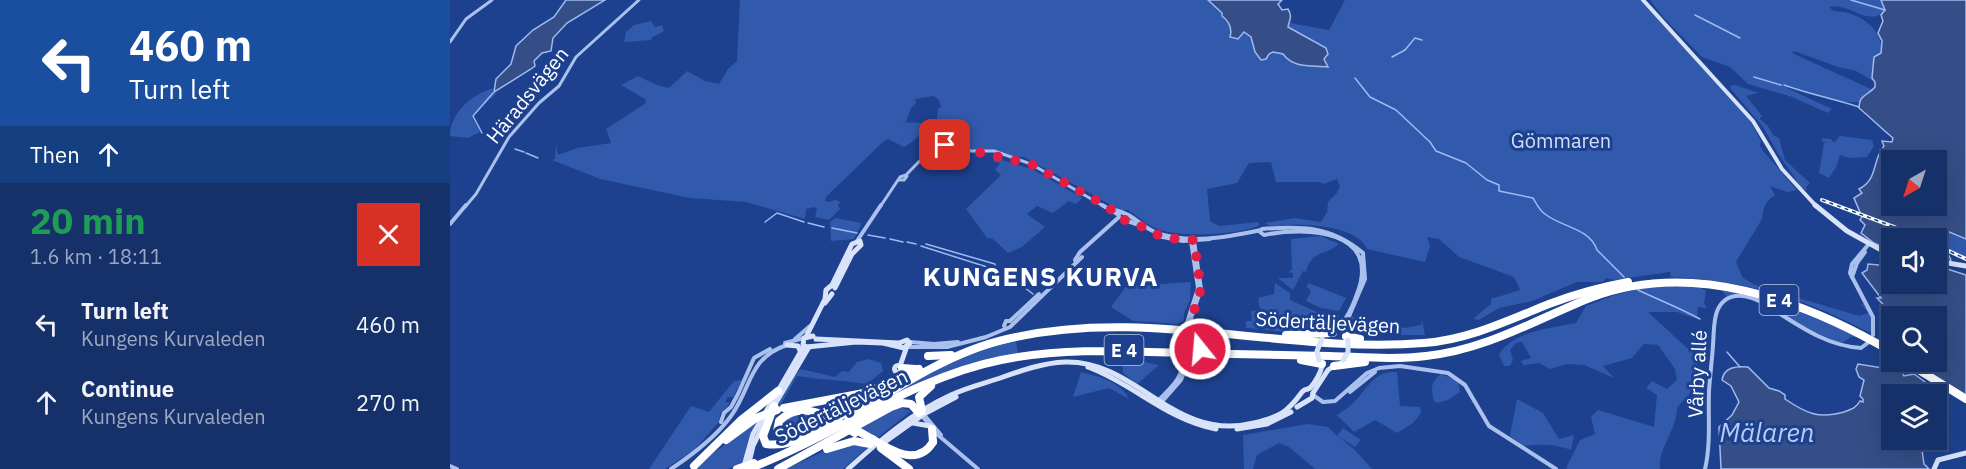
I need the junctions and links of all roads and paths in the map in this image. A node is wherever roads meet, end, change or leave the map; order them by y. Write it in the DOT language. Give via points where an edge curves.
graph roads {
  1 [pos="492,0"];
  2 [pos="639,0"];
  3 [pos="1643,0"];
  4 [pos="450,42"];
  5 [pos="1687,46"];
  6 [pos="1706,66"];
  7 [pos="1123,217"];
  8 [pos="451,223"];
  9 [pos="1192,239"];
  10 [pos="859,242"];
  11 [pos="1869,247"];
  12 [pos="1881,251"];
  13 [pos="1881,251"];
  14 [pos="1357,253"];
  15 [pos="1947,263"];
  16 [pos="1966,267"];
  17 [pos="1576,292"];
  18 [pos="829,294"];
  19 [pos="1577,304"];
  20 [pos="1512,317"];
  21 [pos="814,322"];
  22 [pos="1186,326"];
  23 [pos="1197,330"];
  24 [pos="1177,332"];
  25 [pos="1333,333"];
  26 [pos="1873,335"];
  27 [pos="1018,336"];
  28 [pos="814,338"];
  29 [pos="1347,338"];
  30 [pos="1869,342"];
  31 [pos="788,343"];
  32 [pos="806,343"];
  33 [pos="1881,343"];
  34 [pos="1881,344"];
  35 [pos="905,345"];
  36 [pos="1473,347"];
  37 [pos="1065,351"];
  38 [pos="1175,351"];
  39 [pos="967,352"];
  40 [pos="1198,352"];
  41 [pos="1224,352"];
  42 [pos="801,353"];
  43 [pos="951,355"];
  44 [pos="1022,355"];
  45 [pos="928,356"];
  46 [pos="763,357"];
  47 [pos="1182,358"];
  48 [pos="1189,359"];
  49 [pos="753,361"];
  50 [pos="1320,362"];
  51 [pos="759,363"];
  52 [pos="1334,366"];
  53 [pos="899,368"];
  54 [pos="921,368"];
  55 [pos="1923,372"];
  56 [pos="1928,372"];
  57 [pos="881,386"];
  58 [pos="778,391"];
  59 [pos="1304,392"];
  60 [pos="1311,397"];
  61 [pos="1966,397"];
  62 [pos="1159,403"];
  63 [pos="778,408"];
  64 [pos="851,408"];
  65 [pos="729,411"];
  66 [pos="922,414"];
  67 [pos="832,416"];
  68 [pos="905,427"];
  69 [pos="931,428"];
  70 [pos="1240,428"];
  71 [pos="813,431"];
  72 [pos="944,438"];
  73 [pos="872,443"];
  74 [pos="1966,453"];
  75 [pos="450,466"];
  76 [pos="691,467"];
  77 [pos="749,467"];
  78 [pos="457,469"];
  79 [pos="672,469"];
  80 [pos="736,469"];
  81 [pos="780,469"];
  82 [pos="850,469"];
  83 [pos="903,469"];
  84 [pos="909,469"];
  85 [pos="978,469"];
  86 [pos="1557,469"];
  87 [pos="1705,469"];
  88 [pos="1934,469"];
  1 -- 4 [label="street" via="466,18"];
  2 -- 8 [label="street, Häradsvägen" via="576,57 559,87 509,137 476,194"];
  3 -- 5 [label="main road"];
  5 -- 6 [label="main road"];
  5 -- 6 [label="main road"];
  6 -- 11 [label="main road" via="1762,129 1791,178"];
  7 -- 9 [label="street" via="1159,233"];
  7 -- 10 [label="street" via="1021,160 944,144 901,180"];
  7 -- 35 [label="street" via="1005,327 986,337 947,347"];
  9 -- 14 [label="street" via="1294,230 1327,233 1345,241"];
  9 -- 22 [label="street" via="1198,288"];
  9 -- 23 [label="street" via="1201,289 1191,318"];
  10 -- 18 [label="main road" via="833,287 835,291"];
  11 -- 12 [label="main road"];
  11 -- 13 [label="main road"];
  11 -- 26 [label="street" via="1852,278 1873,317"];
  14 -- 25 [label="street" via="1363,266 1361,283 1340,327"];
  14 -- 29 [label="street" via="1363,256 1365,279 1344,328"];
  15 -- 16 [label="main road"];
  17 -- 20 [label="highway, Södertäljevägen / E 4"];
  17 -- 23 [label="highway" via="1480,334 1405,348 1210,338"];
  17 -- 33 [label="highway, Södertäljevägen / E 4" via="1655,280 1732,285 1808,306"];
  18 -- 21 [label="main road"];
  18 -- 28 [label="main road"];
  19 -- 34 [label="highway, Södertäljevägen / E 4" via="1627,286 1686,283 1731,288 1820,314"];
  19 -- 36 [label="highway, Södertäljevägen / E 4"];
  19 -- 41 [label="highway" via="1483,341 1433,351"];
  20 -- 23 [label="highway, Södertäljevägen / E 4" via="1469,334 1425,343 1352,344"];
  20 -- 29 [label="highway" via="1434,339"];
  21 -- 31 [label="street"];
  21 -- 32 [label="main road"];
  22 -- 23 [label="street, bridge"];
  22 -- 24 [label="street, bridge"];
  23 -- 25 [label="highway"];
  23 -- 27 [label="highway, Södertäljevägen / E 4" via="1093,327"];
  23 -- 40 [label="street" via="1201,343"];
  24 -- 38 [label="street, bridge"];
  24 -- 39 [label="highway" via="1056,333"];
  25 -- 29 [label="main road"];
  25 -- 50 [label="main road, bridge" via="1322,339 1317,351"];
  27 -- 39 [label="highway, Södertäljevägen / E 4"];
  27 -- 43 [label="highway" via="992,340"];
  28 -- 32 [label="main road"];
  28 -- 32 [label="main road"];
  28 -- 35 [label="main road"];
  29 -- 52 [label="main road, bridge" via="1348,352"];
  30 -- 87 [label="street, Vårby allé" via="1862,348 1848,347 1802,328 1754,297 1738,295 1727,299 1718,308 1715,320"];
  31 -- 32 [label="street"];
  31 -- 42 [label="main road" via="798,346"];
  31 -- 46 [label="street"];
  32 -- 35 [label="main road"];
  32 -- 42 [label="main road"];
  32 -- 63 [label="main road"];
  35 -- 53 [label="main road"];
  36 -- 41 [label="highway, Södertäljevägen / E 4" via="1400,358"];
  36 -- 52 [label="highway" via="1428,360"];
  37 -- 41 [label="highway, Södertäljevägen / E 4"];
  37 -- 44 [label="highway, Södertäljevägen / E 4"];
  37 -- 66 [label="highway" via="994,364 930,386 918,402"];
  38 -- 44 [label="highway" via="1165,347 1072,347"];
  38 -- 47 [label="street, bridge"];
  39 -- 77 [label="highway, Södertäljevägen / E 4" via="913,377 814,438"];
  40 -- 41 [label="highway"];
  40 -- 48 [label="street, bridge"];
  41 -- 50 [label="highway" via="1235,357"];
  42 -- 58 [label="main road"];
  43 -- 45 [label="highway"];
  43 -- 54 [label="highway"];
  44 -- 77 [label="highway, Södertäljevägen / E 4" via="928,384 808,445"];
  46 -- 49 [label="street"];
  46 -- 51 [label="street"];
  47 -- 48 [label="street"];
  47 -- 62 [label="street" via="1180,376"];
  48 -- 62 [label="street" via="1181,380"];
  49 -- 51 [label="street"];
  49 -- 65 [label="street"];
  50 -- 52 [label="main road"];
  50 -- 59 [label="main road" via="1323,368"];
  51 -- 65 [label="street"];
  52 -- 60 [label="main road"];
  53 -- 54 [label="highway"];
  53 -- 57 [label="highway" via="894,378"];
  54 -- 64 [label="highway"];
  55 -- 61 [label="highway"];
  56 -- 61 [label="highway"];
  57 -- 63 [label="highway" via="864,393"];
  57 -- 64 [label="highway"];
  58 -- 76 [label="highway"];
  58 -- 77 [label="main road" via="753,436"];
  59 -- 60 [label="main road"];
  59 -- 70 [label="main road" via="1298,402 1280,415"];
  60 -- 70 [label="main road" via="1273,422"];
  60 -- 86 [label="street" via="1325,404 1336,403 1383,367 1420,369 1456,377 1489,426"];
  62 -- 66 [label="main road" via="1111,376 1080,365 1056,365 957,396"];
  62 -- 70 [label="main road" via="1202,424"];
  62 -- 70 [label="main road" via="1175,418 1195,426"];
  63 -- 67 [label="highway" via="816,408"];
  63 -- 71 [label="highway" via="763,436 768,446 783,446"];
  63 -- 76 [label="highway, bridge" via="756,418"];
  63 -- 77 [label="main road" via="753,446"];
  64 -- 71 [label="highway"];
  65 -- 79 [label="street" via="696,452"];
  66 -- 68 [label="main road"];
  66 -- 69 [label="street"];
  66 -- 72 [label="street"];
  66 -- 81 [label="highway" via="911,404 896,405"];
  66 -- 82 [label="main road"];
  67 -- 71 [label="highway" via="793,411 782,417 777,428 786,438"];
  67 -- 73 [label="highway, bridge"];
  68 -- 69 [label="main road" via="917,423"];
  68 -- 82 [label="main road"];
  69 -- 72 [label="street"];
  69 -- 73 [label="highway, bridge" via="933,442 927,452 914,456"];
  72 -- 85 [label="street"];
  73 -- 81 [label="highway" via="839,444"];
  73 -- 83 [label="main road, bridge"];
  73 -- 84 [label="highway, bridge"];
  74 -- 88 [label="main road" via="1938,460"];
  75 -- 78 [label="street"];
  77 -- 80 [label="highway, Södertäljevägen / E 4, bridge"];
}
